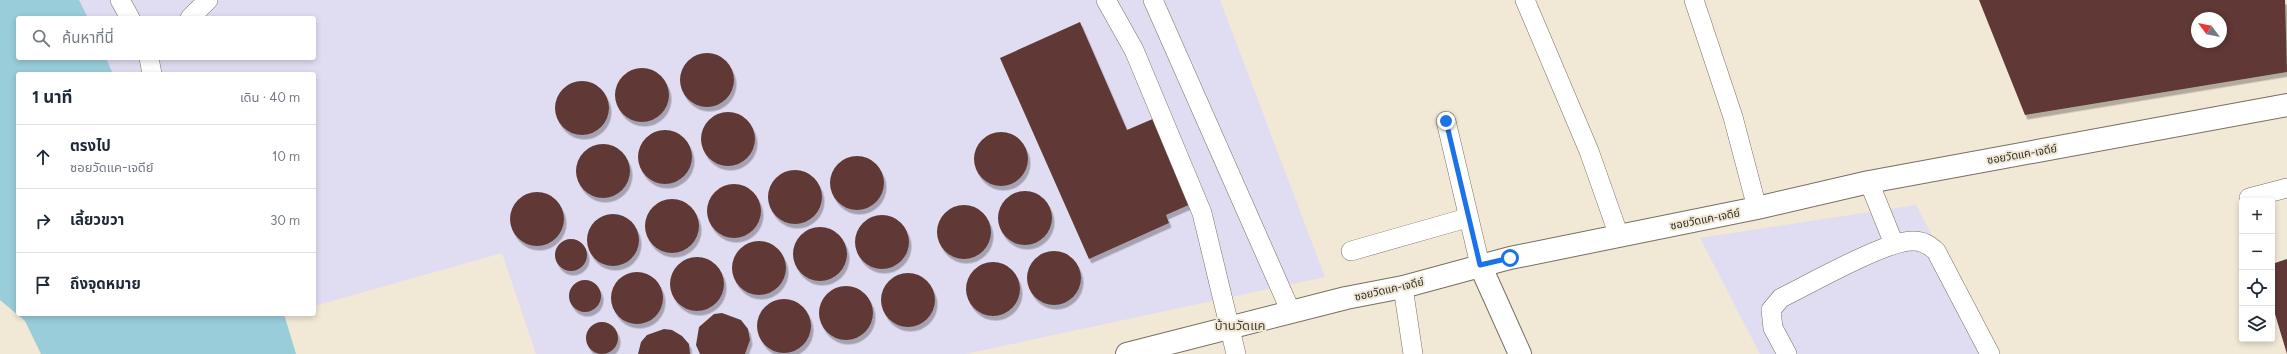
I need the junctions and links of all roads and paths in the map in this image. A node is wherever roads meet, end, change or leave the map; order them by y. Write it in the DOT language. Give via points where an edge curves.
graph roads {
  1 [pos="120,0"];
  2 [pos="208,0"];
  3 [pos="1106,0"];
  4 [pos="1153,0"];
  5 [pos="1525,0"];
  6 [pos="1694,0"];
  7 [pos="129,16"];
  8 [pos="192,16"];
  9 [pos="149,60"];
  10 [pos="152,72"];
  11 [pos="2287,105"];
  12 [pos="1446,121"];
  13 [pos="1869,182"];
  14 [pos="2287,188"];
  15 [pos="2249,198"];
  16 [pos="1757,208"];
  17 [pos="1467,218"];
  18 [pos="1619,236"];
  19 [pos="1894,244"];
  20 [pos="1351,251"];
  21 [pos="1480,265"];
  22 [pos="1403,287"];
  23 [pos="1291,312"];
  24 [pos="1229,328"];
  25 [pos="1127,354"];
  26 [pos="1236,354"];
  27 [pos="1413,354"];
  28 [pos="1520,354"];
  29 [pos="1787,354"];
  30 [pos="1990,354"];
  1 -- 7 [label="lane"];
  2 -- 8 [label="lane"];
  3 -- 24 [label="lane" via="1134,50 1202,213"];
  4 -- 23 [label="lane"];
  5 -- 18 [label="lane" via="1589,151"];
  6 -- 16 [label="lane" via="1733,117"];
  9 -- 10 [label="lane"];
  11 -- 13 [label="street, ซอยวัดแค-เจดีย์"];
  12 -- 17 [label="lane"];
  13 -- 16 [label="street, ซอยวัดแค-เจดีย์"];
  13 -- 19 [label="lane"];
  14 -- 15 [label="lane"];
  16 -- 18 [label="street, ซอยวัดแค-เจดีย์"];
  17 -- 20 [label="lane"];
  17 -- 21 [label="lane"];
  18 -- 21 [label="street, ซอยวัดแค-เจดีย์"];
  19 -- 29 [label="lane" via="1781,298 1771,310 1773,328"];
  19 -- 30 [label="lane" via="1913,240 1927,244 1936,251"];
  21 -- 22 [label="street, ซอยวัดแค-เจดีย์"];
  21 -- 28 [label="street"];
  22 -- 23 [label="street, ซอยวัดแค-เจดีย์"];
  22 -- 27 [label="lane"];
  23 -- 24 [label="street, ซอยวัดแค-เจดีย์"];
  24 -- 25 [label="street, ซอยวัดแค-เจดีย์"];
  24 -- 26 [label="lane"];
}
